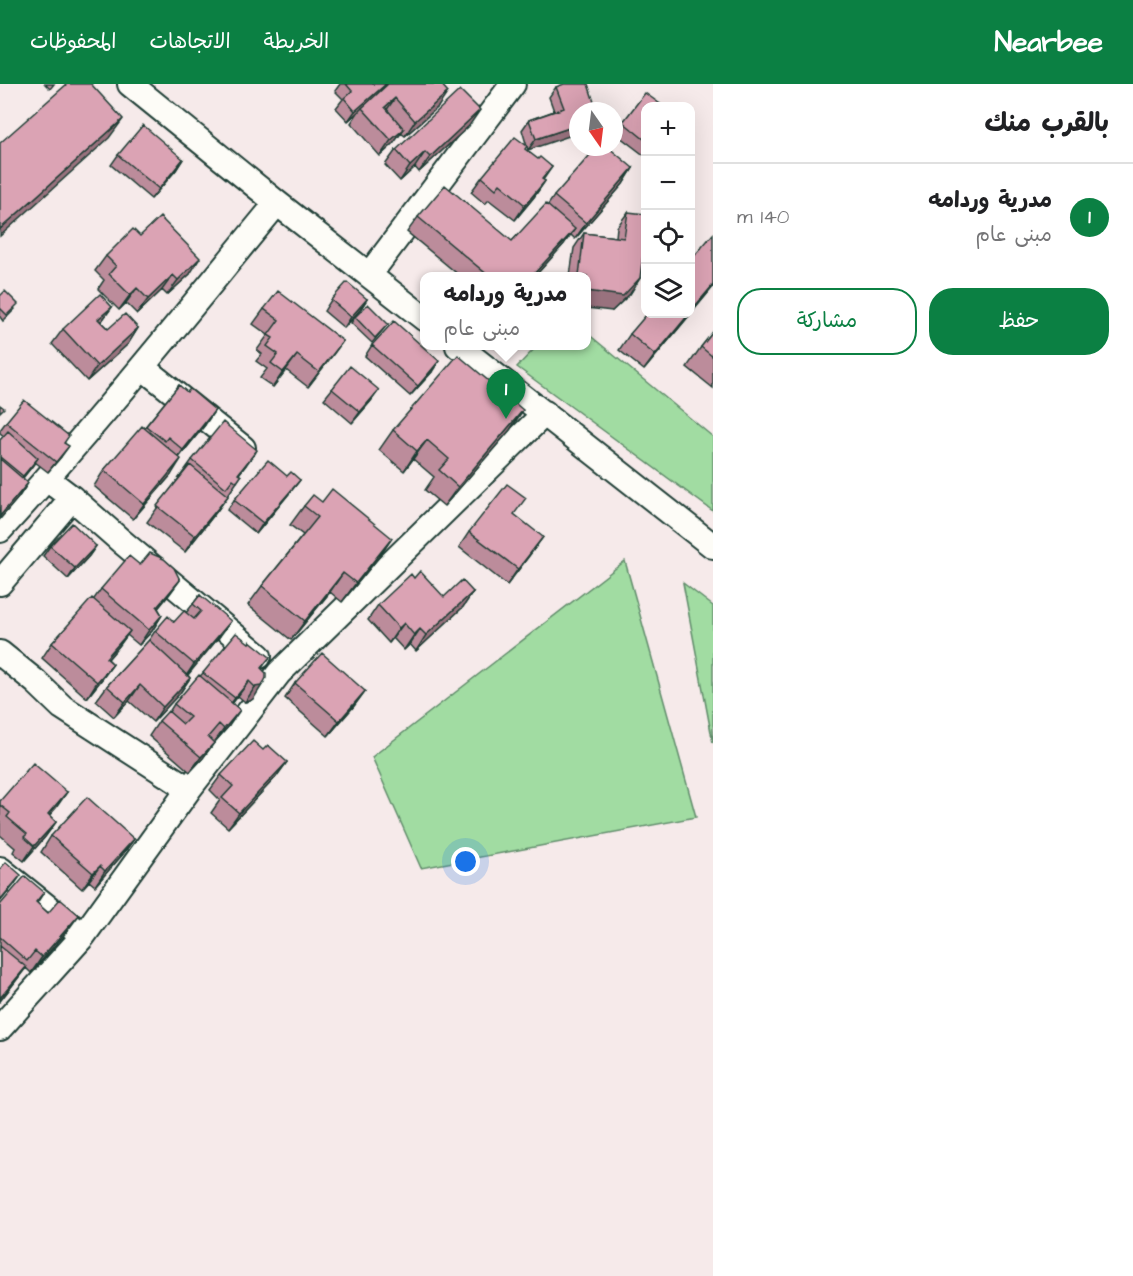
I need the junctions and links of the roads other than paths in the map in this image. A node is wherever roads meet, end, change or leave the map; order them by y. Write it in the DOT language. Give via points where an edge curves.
graph roads {
  1 [pos="130,84"];
  2 [pos="513,84"];
  3 [pos="277,203"];
  4 [pos="369,275"];
  5 [pos="420,315"];
  6 [pos="465,350"];
  7 [pos="142,367"];
  8 [pos="544,413"];
  9 [pos="248,453"];
  10 [pos="47,479"];
  11 [pos="72,498"];
  12 [pos="0,530"];
  13 [pos="713,546"];
  14 [pos="0,583"];
  15 [pos="0,654"];
  16 [pos="279,673"];
  17 [pos="189,789"];
  18 [pos="0,869"];
  19 [pos="83,936"];
  20 [pos="0,1028"];
  1 -- 3 [label="street"];
  2 -- 4 [label="street"];
  3 -- 4 [label="street"];
  3 -- 7 [label="street"];
  4 -- 5 [label="street"];
  6 -- 8 [label="street"];
  7 -- 9 [label="street"];
  7 -- 10 [label="street"];
  8 -- 13 [label="street"];
  8 -- 16 [label="street"];
  10 -- 11 [label="street"];
  10 -- 12 [label="street"];
  11 -- 14 [label="street"];
  11 -- 16 [label="street"];
  15 -- 17 [label="street" via="62,707"];
  16 -- 17 [label="street"];
  17 -- 19 [label="street"];
  18 -- 19 [label="street"];
  19 -- 20 [label="street"];
}
